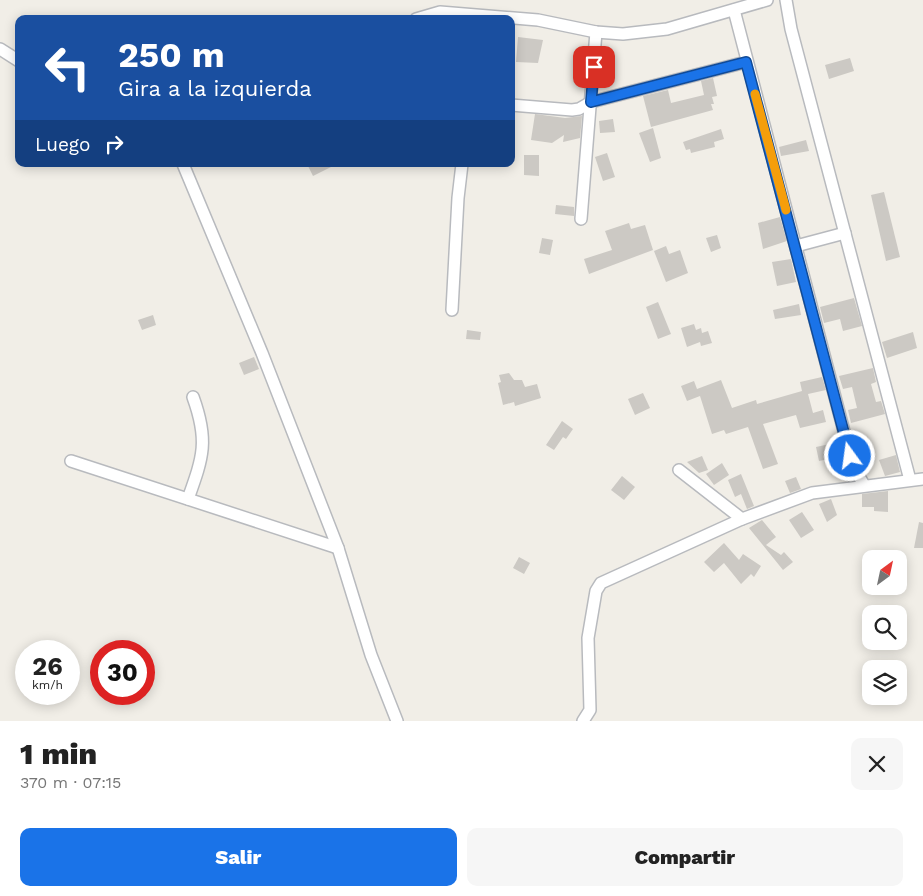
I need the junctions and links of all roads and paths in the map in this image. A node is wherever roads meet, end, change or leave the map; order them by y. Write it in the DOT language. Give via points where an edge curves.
graph roads {
  1 [pos="767,0"];
  2 [pos="786,0"];
  3 [pos="734,10"];
  4 [pos="430,15"];
  5 [pos="460,15"];
  6 [pos="515,19"];
  7 [pos="596,32"];
  8 [pos="0,49"];
  9 [pos="15,58"];
  10 [pos="746,62"];
  11 [pos="591,102"];
  12 [pos="515,105"];
  13 [pos="184,167"];
  14 [pos="462,167"];
  15 [pos="581,219"];
  16 [pos="845,233"];
  17 [pos="796,246"];
  18 [pos="452,310"];
  19 [pos="193,397"];
  20 [pos="71,461"];
  21 [pos="679,470"];
  22 [pos="923,479"];
  23 [pos="910,480"];
  24 [pos="864,485"];
  25 [pos="188,499"];
  26 [pos="742,519"];
  27 [pos="338,548"];
  28 [pos="397,721"];
  29 [pos="583,721"];
  1 -- 3 [label="street"];
  2 -- 16 [label="street"];
  3 -- 7 [label="street" via="667,29 624,34"];
  3 -- 10 [label="street"];
  4 -- 5 [label="street" via="440,12"];
  6 -- 7 [label="street" via="538,20"];
  7 -- 11 [label="street"];
  8 -- 9 [label="street"];
  10 -- 11 [label="street"];
  10 -- 17 [label="street"];
  11 -- 12 [label="street" via="572,110"];
  11 -- 15 [label="street"];
  13 -- 27 [label="street"];
  14 -- 18 [label="street"];
  16 -- 17 [label="street"];
  16 -- 23 [label="street"];
  17 -- 24 [label="street" via="853,466"];
  19 -- 25 [label="street" via="203,430 204,449"];
  20 -- 25 [label="street"];
  21 -- 26 [label="street"];
  22 -- 23 [label="street"];
  23 -- 24 [label="street"];
  24 -- 26 [label="street" via="812,494"];
  25 -- 27 [label="street"];
  26 -- 29 [label="street" via="601,583 596,591 588,638 590,710"];
  27 -- 28 [label="street" via="371,654"];
}
